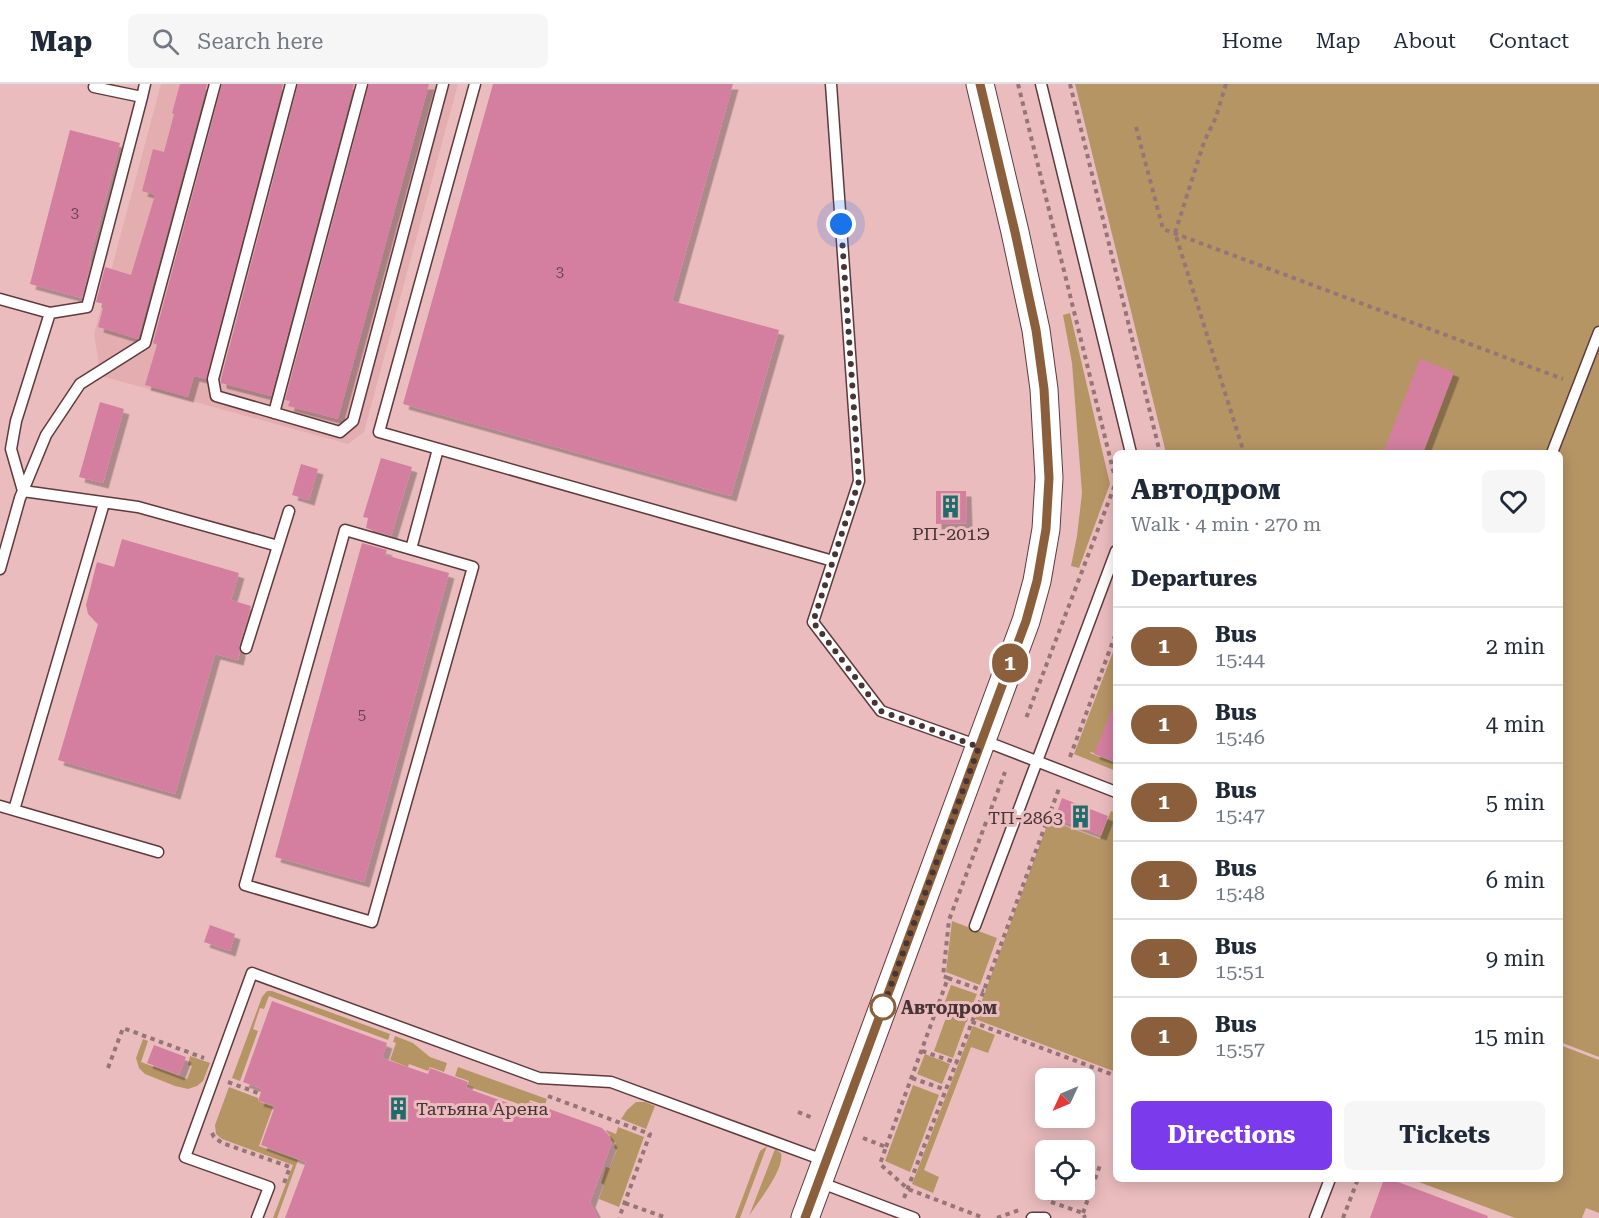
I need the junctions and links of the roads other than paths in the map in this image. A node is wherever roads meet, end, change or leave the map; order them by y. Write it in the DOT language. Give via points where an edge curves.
graph roads {
  1 [pos="145,84"];
  2 [pos="215,84"];
  3 [pos="291,84"];
  4 [pos="362,84"];
  5 [pos="443,84"];
  6 [pos="475,84"];
  7 [pos="831,84"];
  8 [pos="980,84"];
  9 [pos="1041,84"];
  10 [pos="94,87"];
  11 [pos="142,97"];
  12 [pos="0,299"];
  13 [pos="50,312"];
  14 [pos="1599,333"];
  15 [pos="274,413"];
  16 [pos="438,449"];
  17 [pos="1130,450"];
  18 [pos="1553,450"];
  19 [pos="23,491"];
  20 [pos="104,503"];
  21 [pos="288,511"];
  22 [pos="278,546"];
  23 [pos="411,549"];
  24 [pos="1113,559"];
  25 [pos="833,561"];
  26 [pos="0,569"];
  27 [pos="246,648"];
  28 [pos="981,743"];
  29 [pos="1037,761"];
  30 [pos="1113,791"];
  31 [pos="0,806"];
  32 [pos="14,810"];
  33 [pos="158,852"];
  34 [pos="975,926"];
  35 [pos="822,1171"];
  36 [pos="1329,1182"];
  37 [pos="257,1218"];
  38 [pos="805,1218"];
  39 [pos="915,1218"];
  40 [pos="1032,1218"];
  41 [pos="1045,1218"];
  42 [pos="1315,1218"];
  1 -- 11 [label="lane"];
  2 -- 19 [label="lane" via="145,343 80,384 46,435"];
  3 -- 15 [label="lane" via="213,379 216,396"];
  4 -- 15 [label="lane"];
  5 -- 15 [label="lane" via="353,421 340,432"];
  6 -- 16 [label="lane" via="379,432"];
  7 -- 25 [label="lane" via="859,481"];
  8 -- 28 [label="street" via="1036,330 1049,478 1037,581"];
  9 -- 17 [label="lane"];
  10 -- 11 [label="lane"];
  11 -- 13 [label="lane" via="87,307"];
  12 -- 13 [label="lane"];
  13 -- 19 [label="lane" via="11,449"];
  14 -- 18 [label="lane"];
  16 -- 23 [label="lane"];
  16 -- 25 [label="lane"];
  19 -- 20 [label="lane"];
  19 -- 26 [label="lane"];
  20 -- 22 [label="lane" via="138,507"];
  20 -- 32 [label="lane"];
  21 -- 22 [label="lane"];
  22 -- 27 [label="lane"];
  23 -- 23 [label="lane" via="345,530 246,885 372,922 473,567"];
  24 -- 29 [label="lane"];
  25 -- 28 [label="lane" via="813,622 881,711"];
  28 -- 29 [label="lane"];
  28 -- 35 [label="street"];
  29 -- 30 [label="lane"];
  29 -- 34 [label="lane"];
  31 -- 32 [label="lane"];
  32 -- 33 [label="lane"];
  35 -- 37 [label="lane" via="611,1082 539,1078 252,973 185,1157 268,1187"];
  35 -- 38 [label="street"];
  35 -- 39 [label="lane"];
  36 -- 42 [label="lane"];
  40 -- 41 [label="lane"];
}
